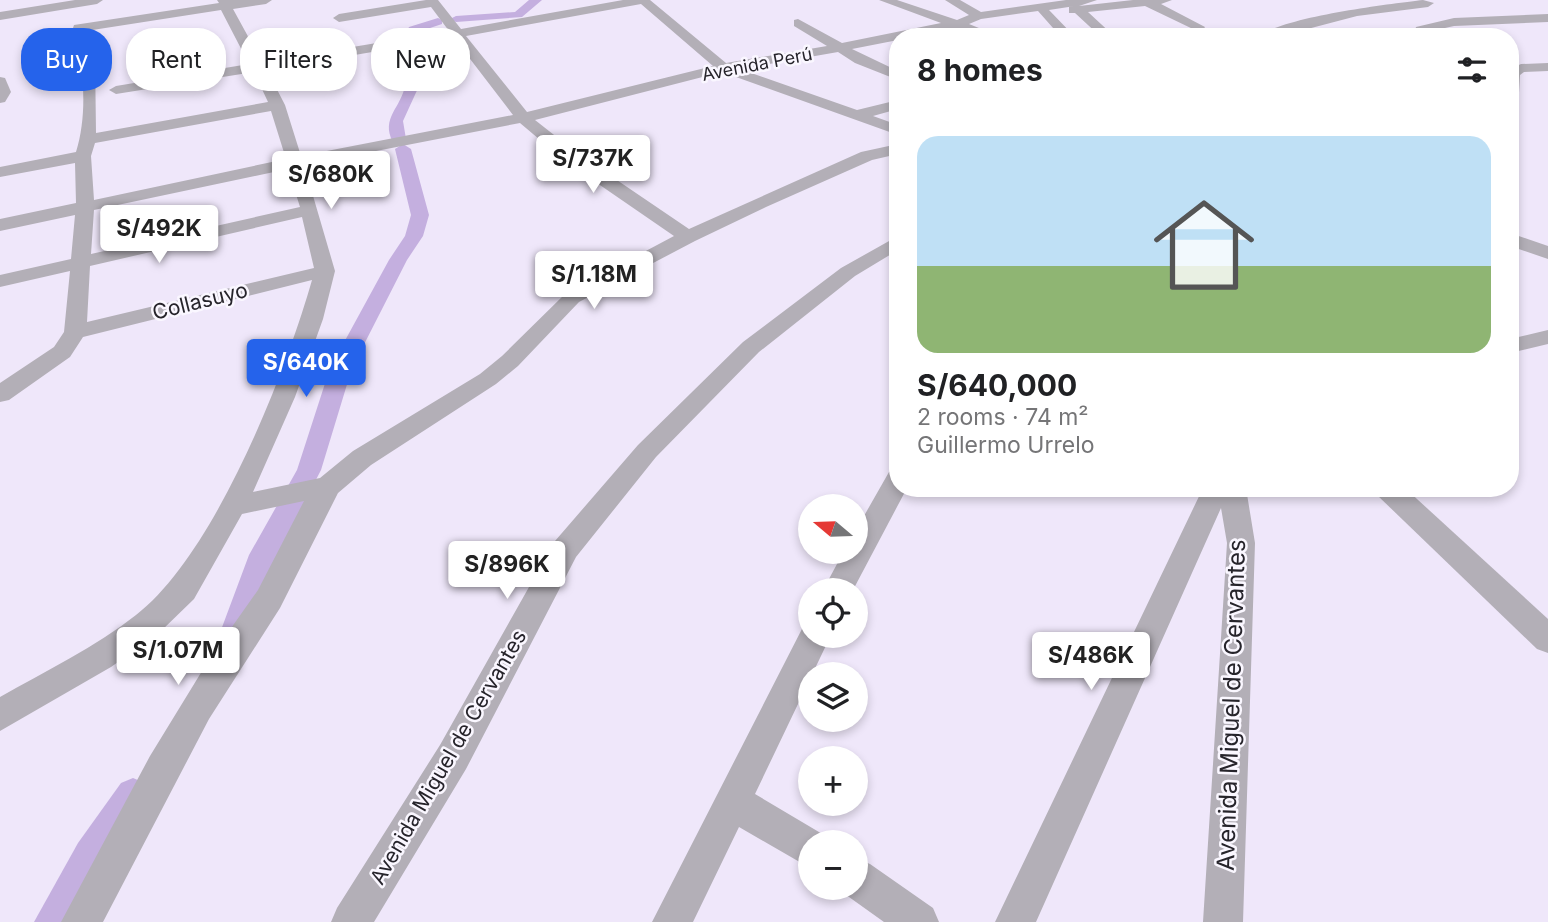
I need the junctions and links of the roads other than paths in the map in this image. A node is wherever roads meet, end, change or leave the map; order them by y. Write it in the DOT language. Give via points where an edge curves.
graph roads {
  1 [pos="97,0"];
  2 [pos="266,0"];
  3 [pos="643,0"];
  4 [pos="885,0"];
  5 [pos="951,0"];
  6 [pos="1032,0"];
  7 [pos="1166,0"];
  8 [pos="433,1"];
  9 [pos="78,2"];
  10 [pos="1149,2"];
  11 [pos="225,3"];
  12 [pos="1082,3"];
  13 [pos="1428,3"];
  14 [pos="1044,9"];
  15 [pos="0,16"];
  16 [pos="979,16"];
  17 [pos="1548,18"];
  18 [pos="798,23"];
  19 [pos="960,23"];
  20 [pos="1199,27"];
  21 [pos="1300,27"];
  22 [pos="349,28"];
  23 [pos="455,28"];
  24 [pos="936,28"];
  25 [pos="972,28"];
  26 [pos="1061,28"];
  27 [pos="1102,28"];
  28 [pos="1294,28"];
  29 [pos="1430,28"];
  30 [pos="470,31"];
  31 [pos="240,37"];
  32 [pos="889,38"];
  33 [pos="470,48"];
  34 [pos="839,48"];
  35 [pos="1548,67"];
  36 [pos="723,68"];
  37 [pos="240,69"];
  38 [pos="1519,69"];
  39 [pos="889,72"];
  40 [pos="0,81"];
  41 [pos="116,90"];
  42 [pos="270,91"];
  43 [pos="0,99"];
  44 [pos="277,105"];
  45 [pos="889,106"];
  46 [pos="858,115"];
  47 [pos="523,118"];
  48 [pos="889,127"];
  49 [pos="86,148"];
  50 [pos="889,151"];
  51 [pos="296,162"];
  52 [pos="0,172"];
  53 [pos="85,207"];
  54 [pos="310,210"];
  55 [pos="0,225"];
  56 [pos="688,237"];
  57 [pos="1519,242"];
  58 [pos="889,247"];
  59 [pos="1548,253"];
  60 [pos="81,262"];
  61 [pos="325,271"];
  62 [pos="0,281"];
  63 [pos="75,331"];
  64 [pos="1548,337"];
  65 [pos="1519,344"];
  66 [pos="0,394"];
  67 [pos="322,488"];
  68 [pos="889,496"];
  69 [pos="1213,497"];
  70 [pos="1233,497"];
  71 [pos="1397,497"];
  72 [pos="241,505"];
  73 [pos="844,578"];
  74 [pos="1548,639"];
  75 [pos="809,648"];
  76 [pos="0,715"];
  77 [pos="733,802"];
  78 [pos="798,842"];
  79 [pos="868,886"];
  80 [pos="81,922"];
  81 [pos="351,922"];
  82 [pos="672,922"];
  83 [pos="919,922"];
  84 [pos="1016,922"];
  85 [pos="1223,922"];
  1 -- 9 [label="street"];
  2 -- 11 [label="street"];
  3 -- 30 [label="street"];
  3 -- 36 [label="street"];
  4 -- 19 [label="street"];
  5 -- 16 [label="street"];
  6 -- 14 [label="street"];
  7 -- 10 [label="street, Avenida Perú"];
  8 -- 22 [label="street"];
  8 -- 23 [label="street"];
  9 -- 15 [label="street"];
  10 -- 12 [label="street, Avenida Perú"];
  10 -- 20 [label="street"];
  11 -- 31 [label="street"];
  11 -- 49 [label="street" via="79,28 88,56"];
  12 -- 14 [label="street, Avenida Perú"];
  12 -- 27 [label="street"];
  13 -- 21 [label="street" via="1357,12"];
  14 -- 16 [label="street, Avenida Perú"];
  14 -- 26 [label="street"];
  16 -- 19 [label="street, Avenida Perú"];
  17 -- 29 [label="street" via="1454,22"];
  18 -- 34 [label="street"];
  19 -- 24 [label="street, Avenida Perú"];
  19 -- 25 [label="street"];
  21 -- 28 [label="street"];
  32 -- 34 [label="street, Avenida Perú"];
  33 -- 47 [label="street"];
  34 -- 36 [label="street, Avenida Perú"];
  34 -- 39 [label="street"];
  35 -- 38 [label="street"];
  36 -- 46 [label="street"];
  36 -- 47 [label="street, Avenida Perú"];
  37 -- 41 [label="street"];
  40 -- 43 [label="street" via="4,92"];
  42 -- 44 [label="street"];
  44 -- 49 [label="street"];
  44 -- 51 [label="street"];
  45 -- 46 [label="street"];
  46 -- 48 [label="street"];
  47 -- 51 [label="street, Avenida Perú"];
  47 -- 56 [label="street" via="571,157"];
  49 -- 52 [label="street"];
  49 -- 53 [label="street"];
  50 -- 56 [label="street" via="867,156"];
  51 -- 53 [label="street, Avenida Perú"];
  51 -- 54 [label="street"];
  53 -- 55 [label="street, Avenida Perú"];
  53 -- 60 [label="street"];
  54 -- 60 [label="street"];
  54 -- 61 [label="street"];
  56 -- 67 [label="street" via="572,298 488,379"];
  57 -- 59 [label="street"];
  58 -- 81 [label="street, Avenida Miguel de Cervantes" via="848,272 751,347 647,451 565,549 453,757"];
  60 -- 62 [label="street"];
  60 -- 63 [label="street"];
  61 -- 63 [label="street, Collasuyo"];
  61 -- 72 [label="street" via="312,319"];
  63 -- 66 [label="street" via="62,352"];
  64 -- 65 [label="street"];
  67 -- 72 [label="street"];
  67 -- 80 [label="street" via="268,599 216,676"];
  68 -- 73 [label="street"];
  69 -- 84 [label="street"];
  70 -- 85 [label="street, Avenida Miguel de Cervantes" via="1241,543"];
  71 -- 74 [label="street"];
  72 -- 76 [label="street" via="183,590 148,624"];
  75 -- 77 [label="street"];
  77 -- 78 [label="street"];
  77 -- 82 [label="street"];
  79 -- 83 [label="street"];
}
